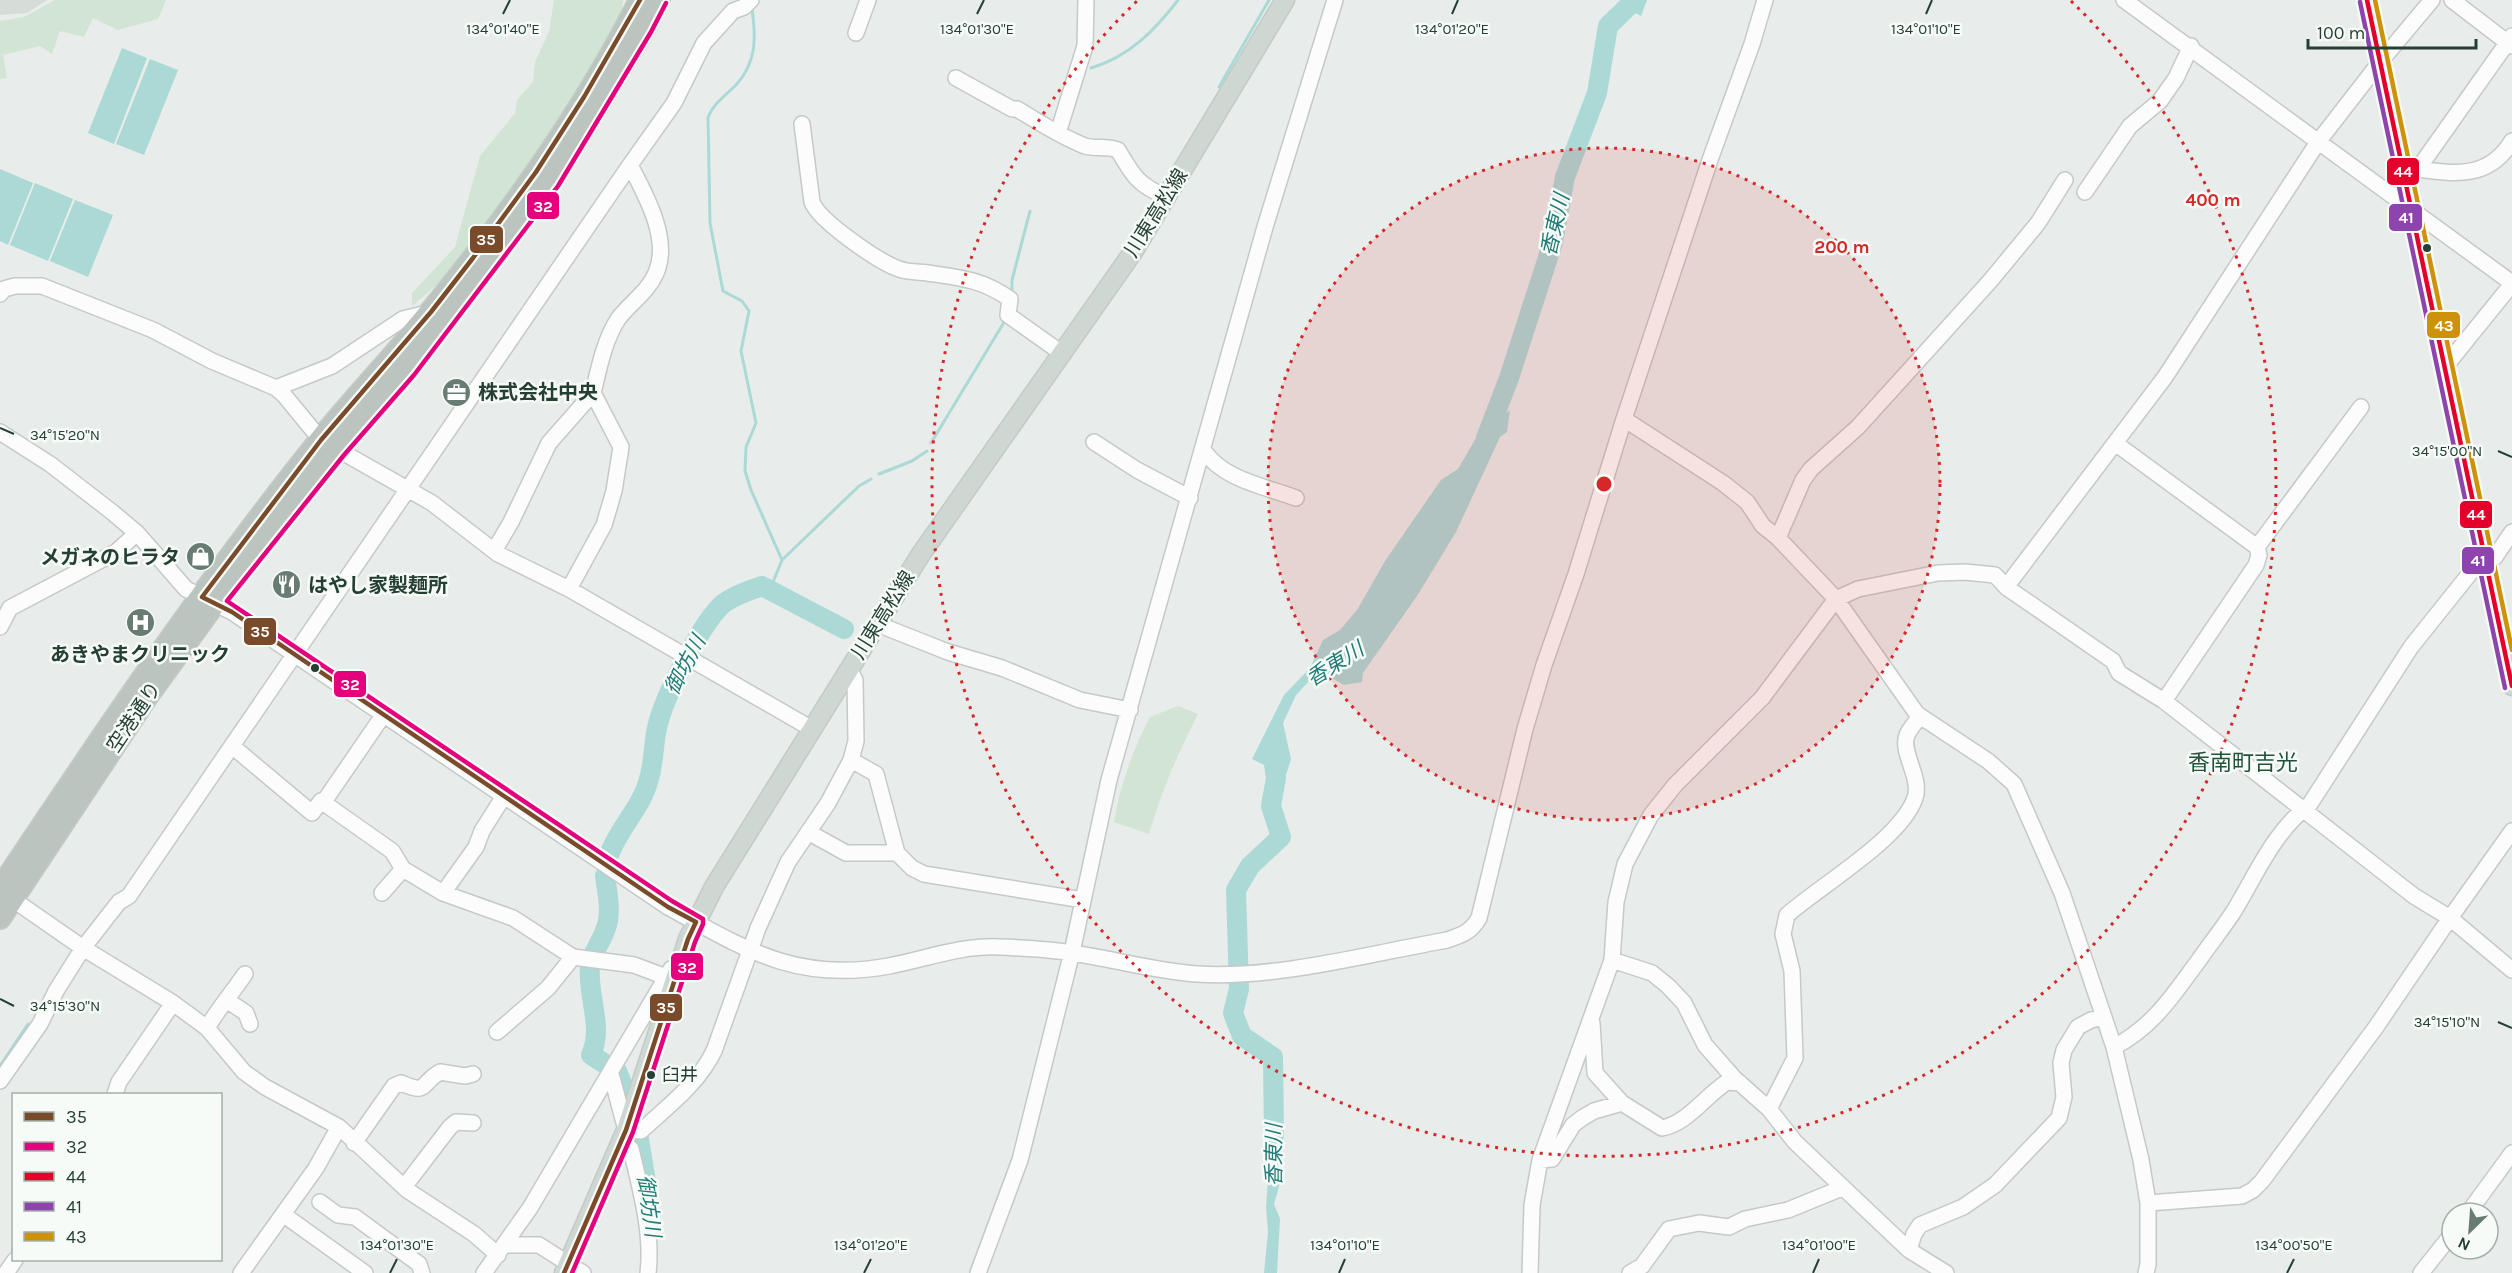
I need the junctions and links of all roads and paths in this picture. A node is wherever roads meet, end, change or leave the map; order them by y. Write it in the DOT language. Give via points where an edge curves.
graph roads {
  1 [pos="640,0"];
  2 [pos="659,0"];
  3 [pos="751,0"];
  4 [pos="868,0"];
  5 [pos="1086,0"];
  6 [pos="1285,0"];
  7 [pos="1335,0"];
  8 [pos="1765,0"];
  9 [pos="2124,0"];
  10 [pos="2367,0"];
  11 [pos="2432,0"];
  12 [pos="2451,0"];
  13 [pos="856,33"];
  14 [pos="2510,41"];
  15 [pos="2191,46"];
  16 [pos="2380,62"];
  17 [pos="956,78"];
  18 [pos="802,123"];
  19 [pos="1058,133"];
  20 [pos="2512,141"];
  21 [pos="2318,142"];
  22 [pos="630,165"];
  23 [pos="2410,171"];
  24 [pos="2065,180"];
  25 [pos="2085,192"];
  26 [pos="1167,197"];
  27 [pos="2410,210"];
  28 [pos="2512,283"];
  29 [pos="0,294"];
  30 [pos="431,312"];
  31 [pos="1063,354"];
  32 [pos="2444,368"];
  33 [pos="276,388"];
  34 [pos="593,393"];
  35 [pos="2361,407"];
  36 [pos="1624,419"];
  37 [pos="0,432"];
  38 [pos="1094,442"];
  39 [pos="2115,443"];
  40 [pos="329,445"];
  41 [pos="1203,451"];
  42 [pos="409,490"];
  43 [pos="1190,498"];
  44 [pos="1296,498"];
  45 [pos="2512,532"];
  46 [pos="137,533"];
  47 [pos="1778,538"];
  48 [pos="2258,548"];
  49 [pos="494,551"];
  50 [pos="2485,562"];
  51 [pos="2006,587"];
  52 [pos="569,589"];
  53 [pos="1836,599"];
  54 [pos="208,600"];
  55 [pos="5,603"];
  56 [pos="877,624"];
  57 [pos="0,627"];
  58 [pos="295,653"];
  59 [pos="849,668"];
  60 [pos="2512,686"];
  61 [pos="2164,701"];
  62 [pos="1130,710"];
  63 [pos="384,714"];
  64 [pos="1920,716"];
  65 [pos="812,729"];
  66 [pos="232,746"];
  67 [pos="851,760"];
  68 [pos="504,796"];
  69 [pos="323,802"];
  70 [pos="2304,808"];
  71 [pos="2512,831"];
  72 [pos="808,832"];
  73 [pos="897,853"];
  74 [pos="403,869"];
  75 [pos="4,892"];
  76 [pos="382,893"];
  77 [pos="443,893"];
  78 [pos="1083,900"];
  79 [pos="0,918"];
  80 [pos="2450,918"];
  81 [pos="696,922"];
  82 [pos="688,939"];
  83 [pos="83,948"];
  84 [pos="751,951"];
  85 [pos="1072,952"];
  86 [pos="573,957"];
  87 [pos="1612,960"];
  88 [pos="2512,970"];
  89 [pos="245,974"];
  90 [pos="666,977"];
  91 [pos="228,1001"];
  92 [pos="173,1003"];
  93 [pos="1591,1017"];
  94 [pos="2104,1017"];
  95 [pos="250,1024"];
  96 [pos="207,1028"];
  97 [pos="496,1032"];
  98 [pos="2114,1047"];
  99 [pos="473,1074"];
  100 [pos="611,1074"];
  101 [pos="0,1081"];
  102 [pos="1740,1083"];
  103 [pos="116,1093"];
  104 [pos="1622,1103"];
  105 [pos="1769,1109"];
  106 [pos="473,1123"];
  107 [pos="339,1127"];
  108 [pos="624,1136"];
  109 [pos="354,1143"];
  110 [pos="2512,1153"];
  111 [pos="1540,1160"];
  112 [pos="404,1188"];
  113 [pos="1842,1188"];
  114 [pos="2477,1201"];
  115 [pos="320,1202"];
  116 [pos="2148,1203"];
  117 [pos="284,1215"];
  118 [pos="2440,1249"];
  119 [pos="501,1250"];
  120 [pos="1909,1251"];
  121 [pos="572,1270"];
  122 [pos="242,1273"];
  123 [pos="365,1273"];
  124 [pos="422,1273"];
  125 [pos="484,1273"];
  126 [pos="648,1273"];
  127 [pos="978,1273"];
  128 [pos="1530,1273"];
  129 [pos="1630,1273"];
  130 [pos="1946,1273"];
  131 [pos="2146,1273"];
  132 [pos="2421,1273"];
  1 -- 30 [label="highway, 空港通り" via="536,172"];
  2 -- 40 [label="highway, 空港通り" via="552,182 408,370"];
  3 -- 22 [label="street" via="733,11 704,43 674,103"];
  4 -- 13 [label="street"];
  5 -- 19 [label="street" via="1085,46"];
  6 -- 26 [label="main road, 川東高松線"];
  7 -- 41 [label="street" via="1265,227"];
  8 -- 36 [label="street"];
  9 -- 15 [label="street"];
  10 -- 16 [label="main road"];
  11 -- 16 [label="street"];
  12 -- 14 [label="street"];
  14 -- 23 [label="street"];
  15 -- 21 [label="street"];
  15 -- 25 [label="street" via="2160,101 2130,126"];
  16 -- 21 [label="street"];
  16 -- 23 [label="main road"];
  17 -- 19 [label="street"];
  18 -- 31 [label="street" via="815,210 856,244 899,269 969,279 990,286 1010,299 1008,315"];
  19 -- 26 [label="street" via="1088,147 1118,150 1146,189"];
  20 -- 23 [label="street" via="2496,161 2478,170 2457,174"];
  21 -- 27 [label="street"];
  21 -- 39 [label="street" via="2164,377"];
  22 -- 34 [label="street" via="650,203 662,249 657,272 619,318 607,341"];
  22 -- 42 [label="street"];
  23 -- 27 [label="main road"];
  24 -- 47 [label="street" via="2038,223 1991,280 1858,427 1811,469"];
  26 -- 31 [label="main road, 川東高松線"];
  27 -- 28 [label="street"];
  27 -- 32 [label="main road"];
  28 -- 32 [label="street"];
  29 -- 33 [label="street" via="4,288 42,286 153,330"];
  30 -- 33 [label="street" via="403,319 332,366"];
  30 -- 40 [label="highway, 空港通り"];
  31 -- 56 [label="main road, 川東高松線" via="921,554"];
  32 -- 50 [label="main road"];
  33 -- 40 [label="street"];
  34 -- 49 [label="street" via="549,443"];
  34 -- 52 [label="street" via="621,447 604,525"];
  35 -- 48 [label="street"];
  36 -- 47 [label="street" via="1724,483 1747,502 1763,526"];
  36 -- 85 [label="street" via="1525,729 1479,918 1473,928 1462,935 1290,968 1219,974 1119,963"];
  37 -- 46 [label="street" via="50,464"];
  38 -- 43 [label="street"];
  39 -- 48 [label="street"];
  39 -- 51 [label="street"];
  40 -- 42 [label="street"];
  40 -- 54 [label="highway, 空港通り"];
  41 -- 43 [label="street"];
  41 -- 44 [label="street" via="1213,465 1228,474"];
  42 -- 49 [label="street"];
  42 -- 58 [label="street"];
  43 -- 62 [label="street"];
  45 -- 50 [label="street" via="2495,557"];
  46 -- 54 [label="street" via="186,589"];
  46 -- 55 [label="street" via="116,552"];
  47 -- 53 [label="street"];
  48 -- 61 [label="street" via="2256,565"];
  49 -- 52 [label="street"];
  50 -- 60 [label="main road"];
  50 -- 70 [label="street" via="2475,567 2411,647"];
  51 -- 53 [label="street" via="1995,575 1938,573 1858,590"];
  51 -- 61 [label="street" via="2113,661 2119,674"];
  52 -- 65 [label="street"];
  53 -- 64 [label="street"];
  53 -- 87 [label="street" via="1762,698 1675,785 1651,815 1625,864 1616,902"];
  54 -- 58 [label="street"];
  54 -- 75 [label="highway, 空港通り" via="134,688"];
  55 -- 57 [label="street"];
  56 -- 59 [label="main road, 川東高松線"];
  56 -- 62 [label="street" via="1080,700"];
  58 -- 63 [label="street"];
  58 -- 66 [label="street"];
  59 -- 65 [label="main road, 川東高松線"];
  59 -- 67 [label="street" via="855,680 856,741"];
  61 -- 70 [label="street"];
  62 -- 78 [label="street" via="1109,780"];
  63 -- 68 [label="street"];
  63 -- 69 [label="street"];
  64 -- 94 [label="street" via="1988,761 2014,784 2062,893"];
  64 -- 105 [label="street" via="1906,736 1917,784 1911,807 1883,841 1788,915 1782,934 1792,971 1795,1058"];
  65 -- 81 [label="main road, 川東高松線"];
  66 -- 69 [label="street" via="312,813"];
  66 -- 83 [label="street" via="129,896 119,902"];
  67 -- 72 [label="street"];
  67 -- 73 [label="street" via="876,774"];
  68 -- 77 [label="street" via="476,847"];
  68 -- 81 [label="street"];
  69 -- 74 [label="street" via="392,851"];
  70 -- 80 [label="street" via="2414,896"];
  70 -- 98 [label="street" via="2269,850 2232,914 2155,1018 2136,1036"];
  71 -- 80 [label="street"];
  72 -- 73 [label="street" via="846,853"];
  72 -- 84 [label="street" via="788,862"];
  73 -- 78 [label="street" via="924,874"];
  74 -- 76 [label="street"];
  74 -- 77 [label="street"];
  75 -- 79 [label="highway, 空港通り"];
  75 -- 83 [label="street"];
  77 -- 86 [label="street" via="513,918"];
  78 -- 85 [label="street"];
  80 -- 88 [label="street"];
  80 -- 116 [label="street" via="2376,1027 2253,1190 2242,1196"];
  81 -- 82 [label="main road, 川東高松線"];
  81 -- 84 [label="street"];
  82 -- 90 [label="street"];
  82 -- 108 [label="main road, 川東高松線"];
  83 -- 92 [label="street"];
  83 -- 101 [label="street" via="40,1024"];
  84 -- 85 [label="street" via="782,963 838,972 891,966 957,949 997,947"];
  84 -- 108 [label="street" via="706,1067 641,1131"];
  85 -- 127 [label="street" via="1020,1160"];
  86 -- 90 [label="street" via="634,965"];
  86 -- 97 [label="street" via="548,988"];
  87 -- 93 [label="street"];
  87 -- 102 [label="street" via="1652,973 1668,986 1684,1003 1705,1045"];
  89 -- 91 [label="street"];
  90 -- 100 [label="street"];
  91 -- 95 [label="street" via="246,1013"];
  91 -- 96 [label="street" via="217,1010"];
  92 -- 96 [label="street"];
  92 -- 103 [label="street" via="119,1082"];
  93 -- 104 [label="street" via="1595,1073"];
  93 -- 111 [label="street"];
  94 -- 98 [label="street"];
  94 -- 120 [label="street" via="2079,1027 2064,1050 2064,1097 2059,1118 1995,1185 1963,1207 1920,1225"];
  96 -- 107 [label="street" via="244,1072 265,1088"];
  98 -- 116 [label="street"];
  99 -- 109 [label="street" via="440,1072 417,1090 401,1083 394,1086"];
  100 -- 108 [label="street"];
  100 -- 119 [label="street"];
  102 -- 104 [label="street" via="1727,1082 1677,1122 1662,1128"];
  102 -- 105 [label="street"];
  104 -- 111 [label="street" via="1582,1118 1551,1159"];
  105 -- 113 [label="street" via="1795,1142"];
  106 -- 112 [label="street" via="456,1122 450,1127"];
  107 -- 109 [label="street"];
  107 -- 117 [label="street"];
  108 -- 121 [label="main road, 川東高松線"];
  108 -- 126 [label="street" via="635,1164 650,1245"];
  109 -- 112 [label="street"];
  110 -- 114 [label="street"];
  111 -- 128 [label="street" via="1532,1205"];
  112 -- 119 [label="street"];
  113 -- 120 [label="street"];
  113 -- 129 [label="street" via="1788,1210 1745,1219 1729,1227 1699,1223 1669,1229 1642,1266"];
  115 -- 124 [label="street" via="338,1215 355,1217 419,1264"];
  116 -- 131 [label="street"];
  117 -- 122 [label="street"];
  117 -- 123 [label="street"];
  118 -- 132 [label="street"];
  119 -- 121 [label="street" via="539,1245"];
  119 -- 125 [label="street"];
  120 -- 130 [label="street"];
}
